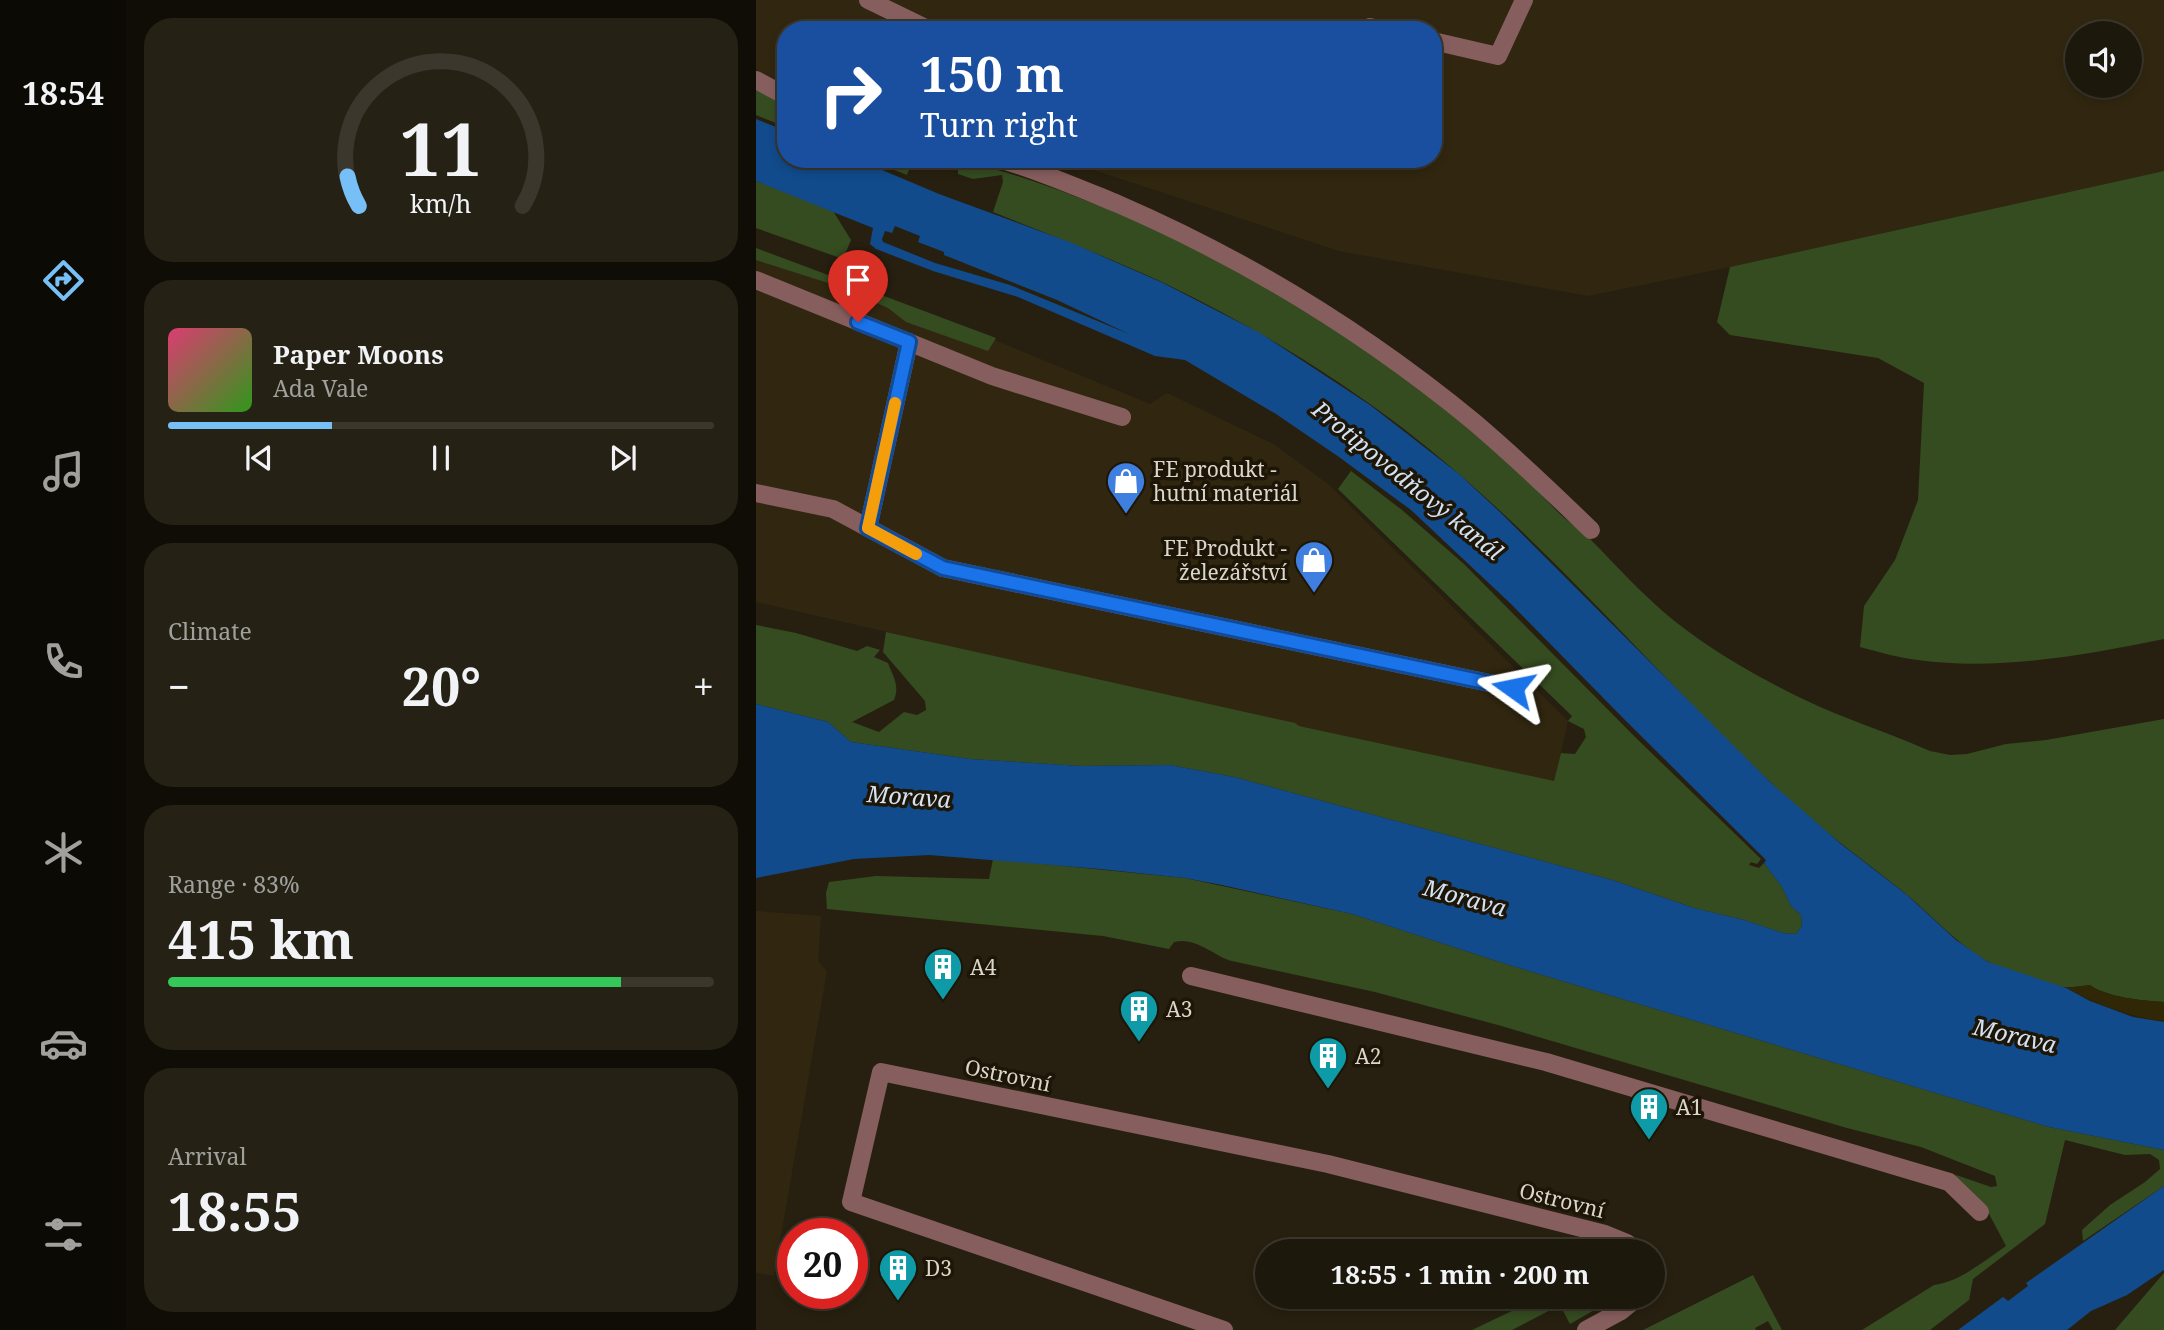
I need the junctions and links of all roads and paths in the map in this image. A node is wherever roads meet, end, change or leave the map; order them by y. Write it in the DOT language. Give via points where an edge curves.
graph roads {
  1 [pos="868,0"];
  2 [pos="1524,0"];
  3 [pos="911,21"];
  4 [pos="1442,43"];
  5 [pos="756,80"];
  6 [pos="777,91"];
  7 [pos="1042,168"];
  8 [pos="756,280"];
  9 [pos="909,342"];
  10 [pos="1122,417"];
  11 [pos="756,493"];
  12 [pos="868,528"];
  13 [pos="1591,530"];
  14 [pos="1513,688"];
  15 [pos="1191,976"];
  16 [pos="1980,1212"];
  17 [pos="1618,1239"];
  18 [pos="1623,1309"];
  19 [pos="1224,1330"];
  20 [pos="1586,1330"];
  1 -- 3 [label="street"];
  2 -- 4 [label="street" via="1498,57"];
  5 -- 6 [label="street"];
  7 -- 13 [label="street" via="1196,241 1346,329 1474,423"];
  8 -- 9 [label="street"];
  9 -- 10 [label="street" via="992,376"];
  9 -- 12 [label="street"];
  11 -- 12 [label="street" via="833,509"];
  12 -- 14 [label="street" via="943,568"];
  15 -- 16 [label="street" via="1546,1062 1949,1182"];
  17 -- 19 [label="street, Ostrovní" via="1328,1164 881,1072 851,1202"];
  18 -- 20 [label="street"];
}
